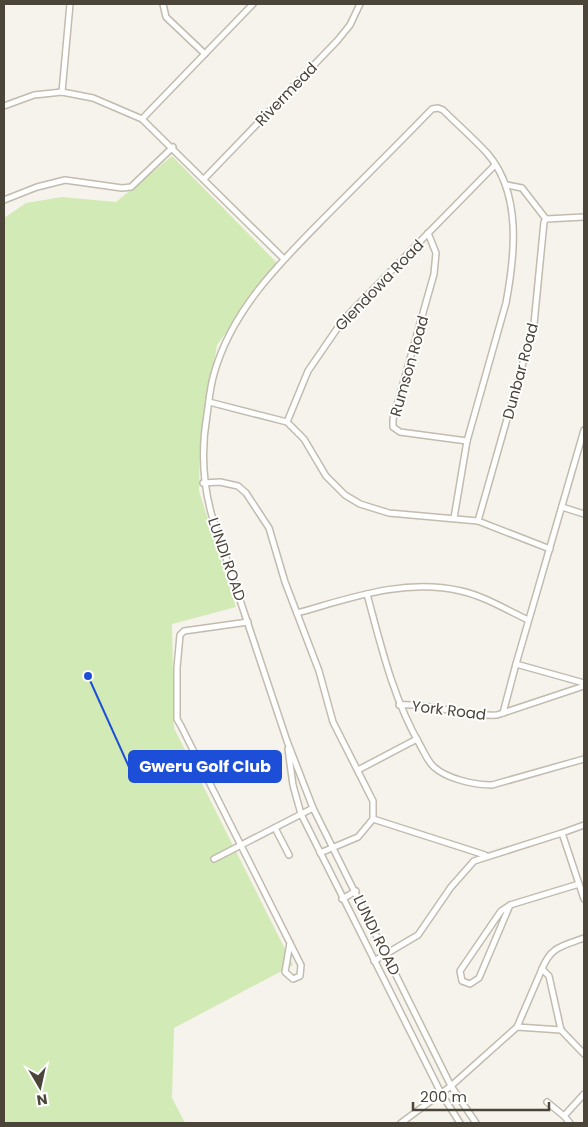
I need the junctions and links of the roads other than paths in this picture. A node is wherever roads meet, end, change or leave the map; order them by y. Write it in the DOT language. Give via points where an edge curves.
graph roads {
  1 [pos="70,4"];
  2 [pos="163,4"];
  3 [pos="253,4"];
  4 [pos="360,4"];
  5 [pos="205,54"];
  6 [pos="62,92"];
  7 [pos="4,106"];
  8 [pos="142,119"];
  9 [pos="173,147"];
  10 [pos="495,165"];
  11 [pos="204,179"];
  12 [pos="507,185"];
  13 [pos="4,200"];
  14 [pos="584,217"];
  15 [pos="546,218"];
  16 [pos="428,233"];
  17 [pos="284,259"];
  18 [pos="209,402"];
  19 [pos="287,422"];
  20 [pos="584,430"];
  21 [pos="467,441"];
  22 [pos="203,482"];
  23 [pos="562,507"];
  24 [pos="584,514"];
  25 [pos="454,518"];
  26 [pos="478,521"];
  27 [pos="550,549"];
  28 [pos="367,594"];
  29 [pos="297,613"];
  30 [pos="528,620"];
  31 [pos="248,622"];
  32 [pos="516,664"];
  33 [pos="584,684"];
  34 [pos="399,705"];
  35 [pos="503,713"];
  36 [pos="417,739"];
  37 [pos="288,741"];
  38 [pos="584,758"];
  39 [pos="358,770"];
  40 [pos="313,808"];
  41 [pos="301,814"];
  42 [pos="373,819"];
  43 [pos="584,825"];
  44 [pos="274,828"];
  45 [pos="562,833"];
  46 [pos="241,845"];
  47 [pos="333,846"];
  48 [pos="320,853"];
  49 [pos="289,855"];
  50 [pos="485,855"];
  51 [pos="214,859"];
  52 [pos="579,884"];
  53 [pos="356,891"];
  54 [pos="342,898"];
  55 [pos="584,898"];
  56 [pos="510,905"];
  57 [pos="584,938"];
  58 [pos="290,943"];
  59 [pos="387,954"];
  60 [pos="374,961"];
  61 [pos="542,969"];
  62 [pos="517,1028"];
  63 [pos="561,1030"];
  64 [pos="584,1054"];
  65 [pos="452,1086"];
  66 [pos="440,1093"];
  67 [pos="584,1094"];
  68 [pos="547,1102"];
  69 [pos="564,1116"];
  70 [pos="473,1122"];
  71 [pos="401,1123"];
  72 [pos="460,1123"];
  73 [pos="570,1123"];
  1 -- 6 [label="street"];
  2 -- 5 [label="street" via="166,17"];
  3 -- 5 [label="street"];
  4 -- 11 [label="street, Rivermead" via="350,25 337,41"];
  5 -- 8 [label="street"];
  6 -- 7 [label="street" via="34,95"];
  6 -- 8 [label="street" via="93,98"];
  8 -- 9 [label="street"];
  9 -- 11 [label="street"];
  9 -- 13 [label="street" via="131,187 65,180"];
  10 -- 12 [label="street, LUNDI ROAD"];
  10 -- 16 [label="street, Glendowa Road"];
  10 -- 17 [label="street, LUNDI ROAD" via="443,110 432,110"];
  11 -- 17 [label="street"];
  12 -- 15 [label="street" via="522,188"];
  12 -- 21 [label="street" via="512,229 510,281 497,340"];
  14 -- 15 [label="street"];
  15 -- 26 [label="street, Dunbar Road" via="534,324"];
  16 -- 19 [label="street, Glendowa Road" via="333,332 308,371"];
  16 -- 21 [label="street, Rumson Road" via="436,252 434,274 393,427 400,432"];
  17 -- 18 [label="street, LUNDI ROAD" via="254,295 231,334 214,374"];
  18 -- 19 [label="street"];
  18 -- 22 [label="street, LUNDI ROAD" via="203,440"];
  19 -- 25 [label="street" via="304,439 326,476 345,496 389,513"];
  20 -- 23 [label="street"];
  21 -- 25 [label="street"];
  22 -- 29 [label="street" via="233,484 246,493 269,528"];
  22 -- 31 [label="street, LUNDI ROAD"];
  23 -- 24 [label="street"];
  23 -- 27 [label="street"];
  25 -- 26 [label="street"];
  26 -- 27 [label="street"];
  27 -- 30 [label="street"];
  28 -- 29 [label="street"];
  28 -- 30 [label="street" via="408,586 452,590 470,594"];
  28 -- 34 [label="street"];
  29 -- 39 [label="street" via="319,671 333,722"];
  30 -- 32 [label="street"];
  31 -- 37 [label="street, LUNDI ROAD"];
  31 -- 46 [label="street" via="184,631 179,637 177,668 178,721"];
  32 -- 33 [label="street"];
  32 -- 35 [label="street"];
  33 -- 35 [label="street, York Road"];
  34 -- 35 [label="street, York Road" via="486,716"];
  34 -- 36 [label="street"];
  36 -- 38 [label="street" via="436,769 482,785 504,783"];
  36 -- 39 [label="street"];
  37 -- 40 [label="street, LUNDI ROAD"];
  37 -- 41 [label="street, LUNDI ROAD" via="293,786"];
  39 -- 42 [label="street" via="372,801"];
  40 -- 41 [label="street"];
  40 -- 47 [label="street, LUNDI ROAD"];
  41 -- 44 [label="street"];
  41 -- 48 [label="street, LUNDI ROAD"];
  42 -- 47 [label="street" via="358,837"];
  42 -- 50 [label="street"];
  43 -- 45 [label="street"];
  44 -- 46 [label="street"];
  44 -- 49 [label="street"];
  45 -- 50 [label="street"];
  45 -- 52 [label="street"];
  46 -- 51 [label="street"];
  46 -- 58 [label="street"];
  47 -- 48 [label="street"];
  47 -- 53 [label="street, LUNDI ROAD"];
  48 -- 54 [label="street, LUNDI ROAD"];
  50 -- 59 [label="street" via="468,866 418,935"];
  52 -- 55 [label="street"];
  52 -- 56 [label="street"];
  53 -- 54 [label="street"];
  53 -- 59 [label="street, LUNDI ROAD"];
  54 -- 60 [label="street, LUNDI ROAD"];
  56 -- 56 [label="street" via="479,978 470,984 462,981 460,971 501,911"];
  57 -- 61 [label="street" via="554,949"];
  58 -- 58 [label="street" via="285,972 293,979 300,976 301,965"];
  59 -- 60 [label="street"];
  59 -- 65 [label="street, LUNDI ROAD"];
  60 -- 66 [label="street, LUNDI ROAD"];
  61 -- 62 [label="street"];
  61 -- 63 [label="street" via="549,976"];
  62 -- 63 [label="street"];
  62 -- 65 [label="street"];
  63 -- 64 [label="street"];
  65 -- 66 [label="street"];
  65 -- 70 [label="street, LUNDI ROAD"];
  66 -- 71 [label="street"];
  66 -- 72 [label="street, LUNDI ROAD"];
  67 -- 69 [label="street"];
  68 -- 69 [label="street"];
  69 -- 73 [label="street"];
}
